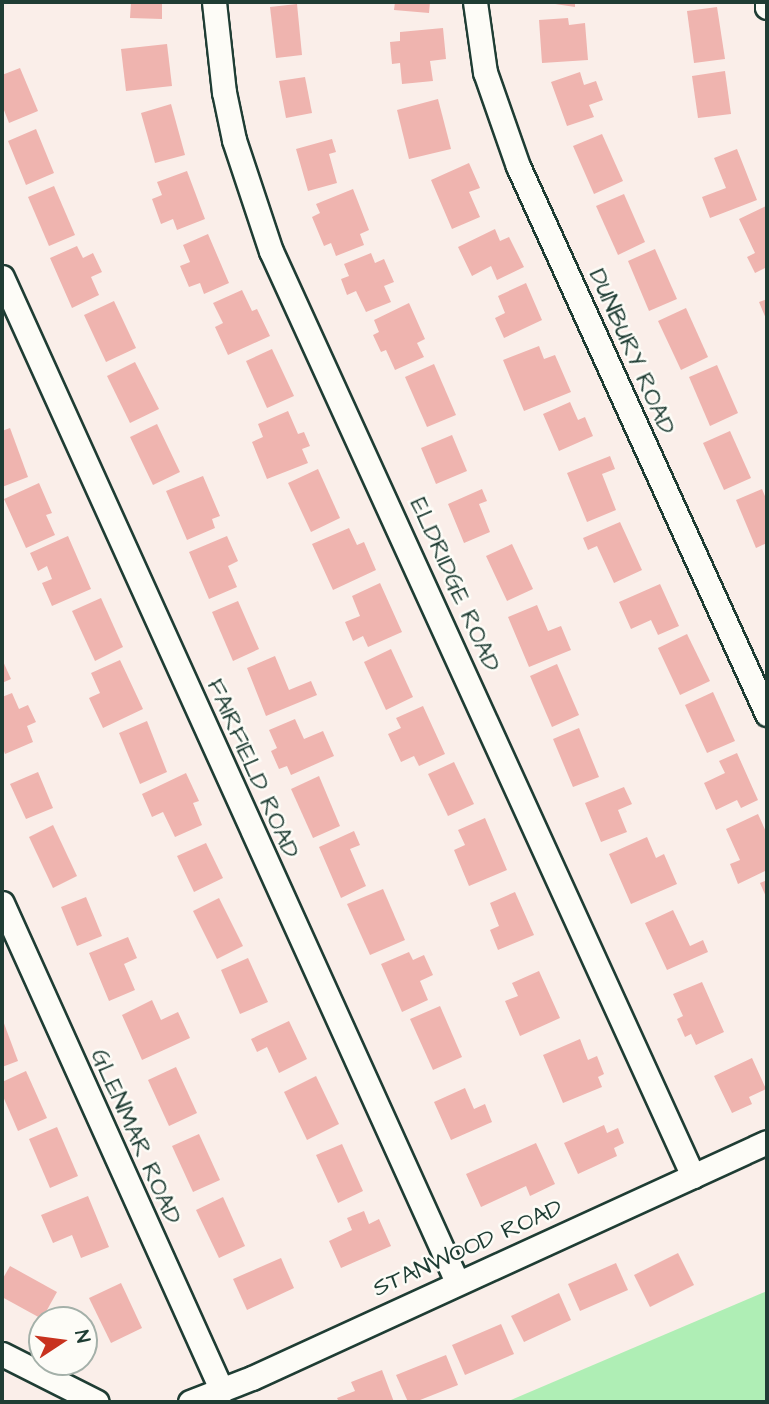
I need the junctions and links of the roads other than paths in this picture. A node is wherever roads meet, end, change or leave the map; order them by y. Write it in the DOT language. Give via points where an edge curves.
graph roads {
  1 [pos="214,2"];
  2 [pos="475,2"];
  3 [pos="767,2"];
  4 [pos="767,7"];
  5 [pos="2,277"];
  6 [pos="767,714"];
  7 [pos="2,904"];
  8 [pos="767,1142"];
  9 [pos="693,1176"];
  10 [pos="457,1282"];
  11 [pos="2,1354"];
  12 [pos="222,1391"];
  13 [pos="97,1402"];
  14 [pos="190,1402"];
  1 -- 9 [label="street, ELDRIDGE ROAD" via="234,140 271,251"];
  2 -- 6 [label="street, DUNBURY ROAD" via="485,72 518,166"];
  3 -- 4 [label="street"];
  5 -- 10 [label="street, FAIRFIELD ROAD"];
  7 -- 12 [label="street, GLENMAR ROAD"];
  8 -- 9 [label="street, STANWOOD ROAD"];
  9 -- 10 [label="street, STANWOOD ROAD"];
  10 -- 12 [label="street, STANWOOD ROAD"];
  11 -- 13 [label="street"];
  12 -- 14 [label="street, STANWOOD ROAD"];
}
